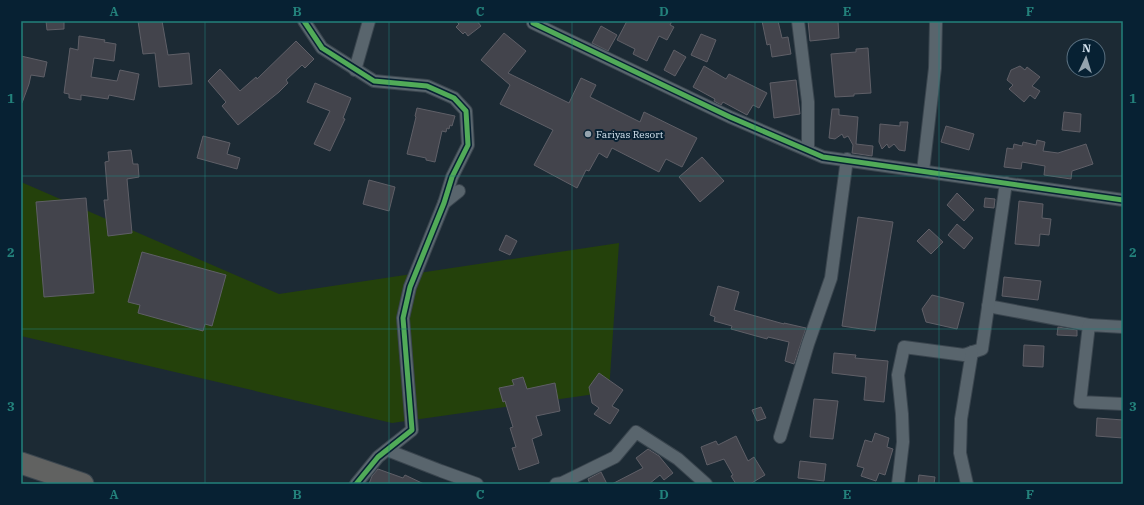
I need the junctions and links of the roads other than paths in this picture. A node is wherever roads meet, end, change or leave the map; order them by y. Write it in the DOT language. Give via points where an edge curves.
graph roads {
  1 [pos="304,21"];
  2 [pos="369,21"];
  3 [pos="798,21"];
  4 [pos="936,21"];
  5 [pos="532,22"];
  6 [pos="356,70"];
  7 [pos="808,150"];
  8 [pos="847,159"];
  9 [pos="923,171"];
  10 [pos="1006,183"];
  11 [pos="459,191"];
  12 [pos="1123,200"];
  13 [pos="444,203"];
  14 [pos="988,306"];
  15 [pos="1088,325"];
  16 [pos="1123,328"];
  17 [pos="972,352"];
  18 [pos="1123,404"];
  19 [pos="780,437"];
  20 [pos="387,450"];
  21 [pos="21,462"];
  22 [pos="21,476"];
  23 [pos="44,484"];
  24 [pos="83,484"];
  25 [pos="356,484"];
  26 [pos="477,484"];
  27 [pos="556,484"];
  28 [pos="706,484"];
  29 [pos="898,484"];
  30 [pos="967,484"];
  1 -- 6 [label="street" via="322,48"];
  2 -- 6 [label="street"];
  3 -- 7 [label="street" via="808,102"];
  4 -- 9 [label="street" via="936,68"];
  5 -- 7 [label="street" via="730,117"];
  6 -- 13 [label="street" via="374,81 427,86 454,98 466,111 468,145 452,177"];
  7 -- 8 [label="street" via="823,157"];
  8 -- 9 [label="street"];
  8 -- 19 [label="street" via="831,278"];
  9 -- 10 [label="street"];
  10 -- 12 [label="street"];
  10 -- 14 [label="street"];
  11 -- 13 [label="street"];
  13 -- 20 [label="street" via="410,287 403,318 412,430"];
  14 -- 15 [label="street"];
  14 -- 17 [label="street" via="982,349"];
  15 -- 16 [label="street"];
  15 -- 18 [label="street" via="1080,402"];
  17 -- 29 [label="street" via="964,355 904,346 898,375 902,414"];
  17 -- 30 [label="street" via="961,418 960,453"];
  20 -- 25 [label="street"];
  20 -- 26 [label="street"];
  21 -- 24 [label="highway"];
  22 -- 23 [label="highway"];
  27 -- 28 [label="street" via="615,457 636,432 678,459"];
}
